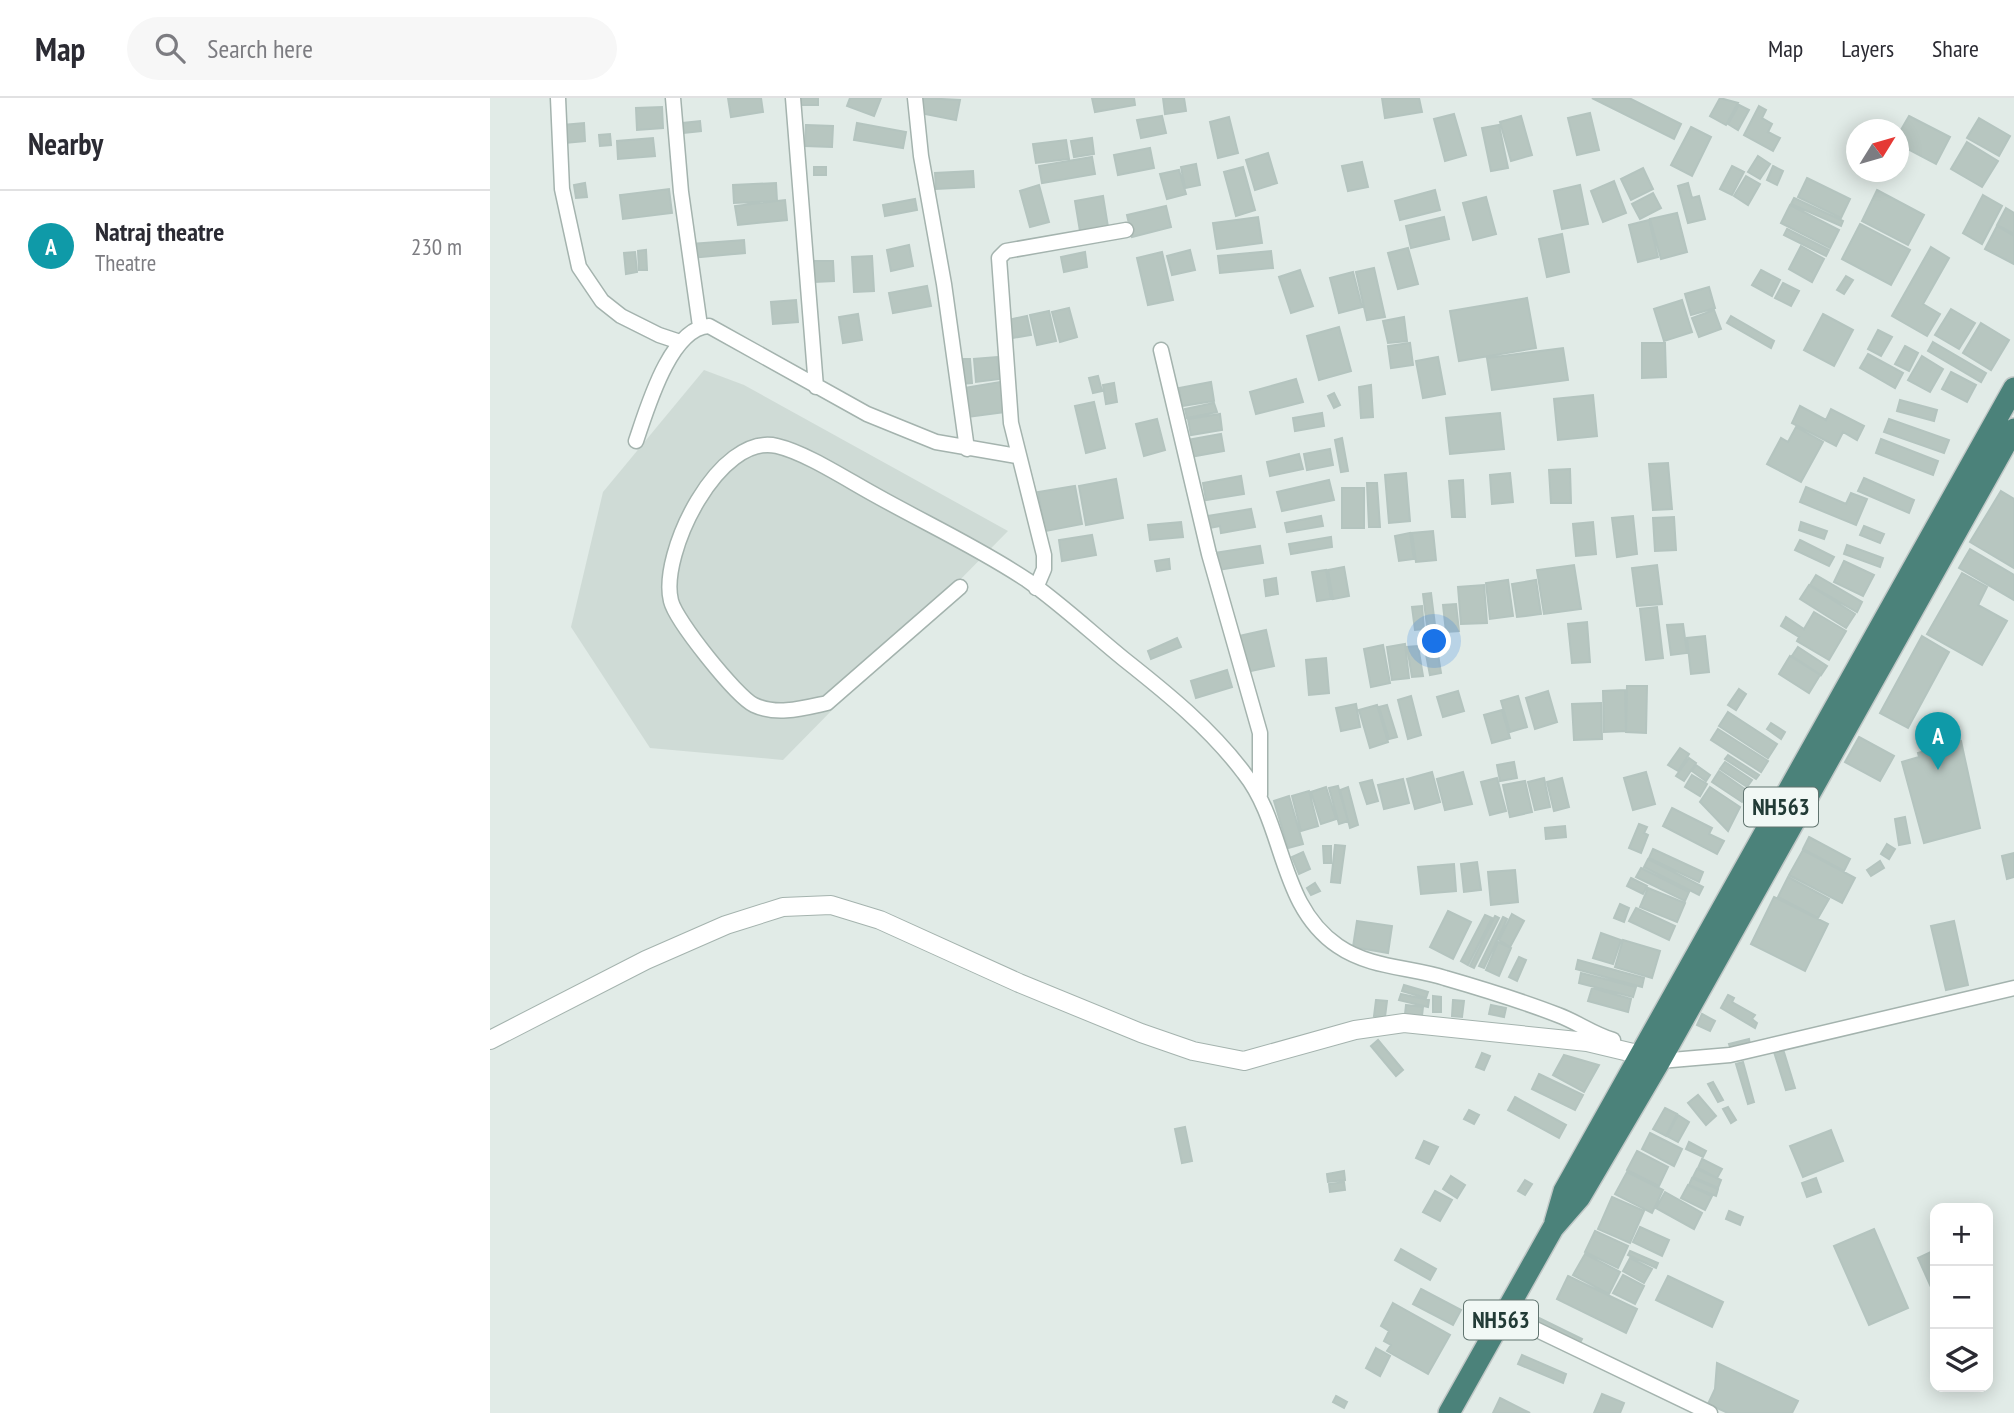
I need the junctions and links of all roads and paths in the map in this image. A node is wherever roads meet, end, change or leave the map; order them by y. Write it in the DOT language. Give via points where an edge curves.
graph roads {
  1 [pos="558,98"];
  2 [pos="673,98"];
  3 [pos="793,98"];
  4 [pos="915,98"];
  5 [pos="1126,230"];
  6 [pos="700,326"];
  7 [pos="680,342"];
  8 [pos="1161,350"];
  9 [pos="816,387"];
  10 [pos="2014,388"];
  11 [pos="2014,429"];
  12 [pos="636,441"];
  13 [pos="967,449"];
  14 [pos="1017,456"];
  15 [pos="960,587"];
  16 [pos="1036,588"];
  17 [pos="1260,795"];
  18 [pos="2014,988"];
  19 [pos="490,1040"];
  20 [pos="1648,1054"];
  21 [pos="1504,1314"];
  22 [pos="1449,1413"];
  23 [pos="1710,1413"];
  1 -- 7 [label="street" via="562,189 579,267 587,283 621,316"];
  2 -- 6 [label="street"];
  3 -- 9 [label="street"];
  4 -- 13 [label="street"];
  5 -- 14 [label="street" via="1006,251 999,258"];
  6 -- 7 [label="street"];
  6 -- 9 [label="street" via="716,327"];
  7 -- 12 [label="street"];
  8 -- 17 [label="street" via="1209,554 1260,733"];
  9 -- 13 [label="street" via="892,425"];
  10 -- 20 [label="highway, NH563"];
  11 -- 20 [label="highway, NH563"];
  13 -- 14 [label="street"];
  14 -- 16 [label="street" via="1044,555"];
  15 -- 16 [label="street" via="827,703 799,710 751,704 707,657 670,600 677,543 718,471 737,453 775,445 825,467"];
  16 -- 17 [label="street" via="1201,723"];
  17 -- 20 [label="street" via="1304,912 1340,948 1360,958 1440,976 1562,1016"];
  18 -- 20 [label="street" via="1730,1055"];
  19 -- 20 [label="street" via="646,960 726,925 783,906 831,905 880,920 1141,1032 1193,1051 1244,1061 1355,1030 1404,1023 1587,1042"];
  20 -- 21 [label="highway, NH563" via="1564,1191 1553,1227"];
  21 -- 22 [label="highway, NH563"];
  21 -- 23 [label="street"];
}
